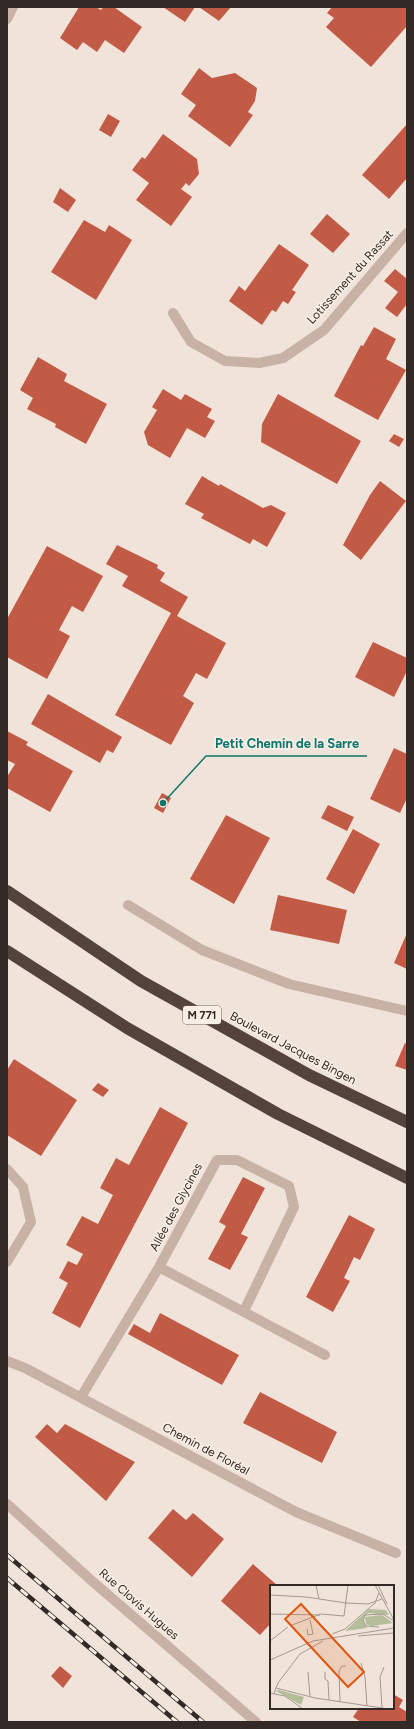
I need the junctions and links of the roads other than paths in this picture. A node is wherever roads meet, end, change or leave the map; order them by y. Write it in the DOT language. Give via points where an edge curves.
graph roads {
  1 [pos="13,7"];
  2 [pos="7,19"];
  3 [pos="407,233"];
  4 [pos="173,313"];
  5 [pos="7,892"];
  6 [pos="128,905"];
  7 [pos="7,951"];
  8 [pos="407,1011"];
  9 [pos="407,1122"];
  10 [pos="7,1169"];
  11 [pos="407,1178"];
  12 [pos="7,1262"];
  13 [pos="159,1267"];
  14 [pos="244,1311"];
  15 [pos="325,1355"];
  16 [pos="7,1361"];
  17 [pos="81,1397"];
  18 [pos="7,1504"];
  19 [pos="396,1553"];
  20 [pos="256,1722"];
  1 -- 2 [label="street"];
  3 -- 4 [label="street, Lotissement du Rassat" via="324,330 283,358 259,364 224,362 191,342"];
  5 -- 9 [label="highway, Boulevard Jacques Bingen / M 771" via="141,981 309,1075"];
  6 -- 8 [label="street" via="202,950 289,984"];
  7 -- 11 [label="highway" via="127,1028 271,1110"];
  10 -- 12 [label="street" via="23,1186 31,1222"];
  13 -- 14 [label="street, Allée des Glycines"];
  13 -- 14 [label="street, Allée des Glycines" via="216,1160 238,1160 289,1186 294,1207"];
  13 -- 17 [label="street, Allée des Glycines"];
  14 -- 15 [label="street, Allée des Glycines"];
  16 -- 17 [label="street, Chemin de Floréal"];
  17 -- 19 [label="street, Chemin de Floréal" via="296,1512"];
  18 -- 20 [label="street, Rue Clovis Hugues"];
}
